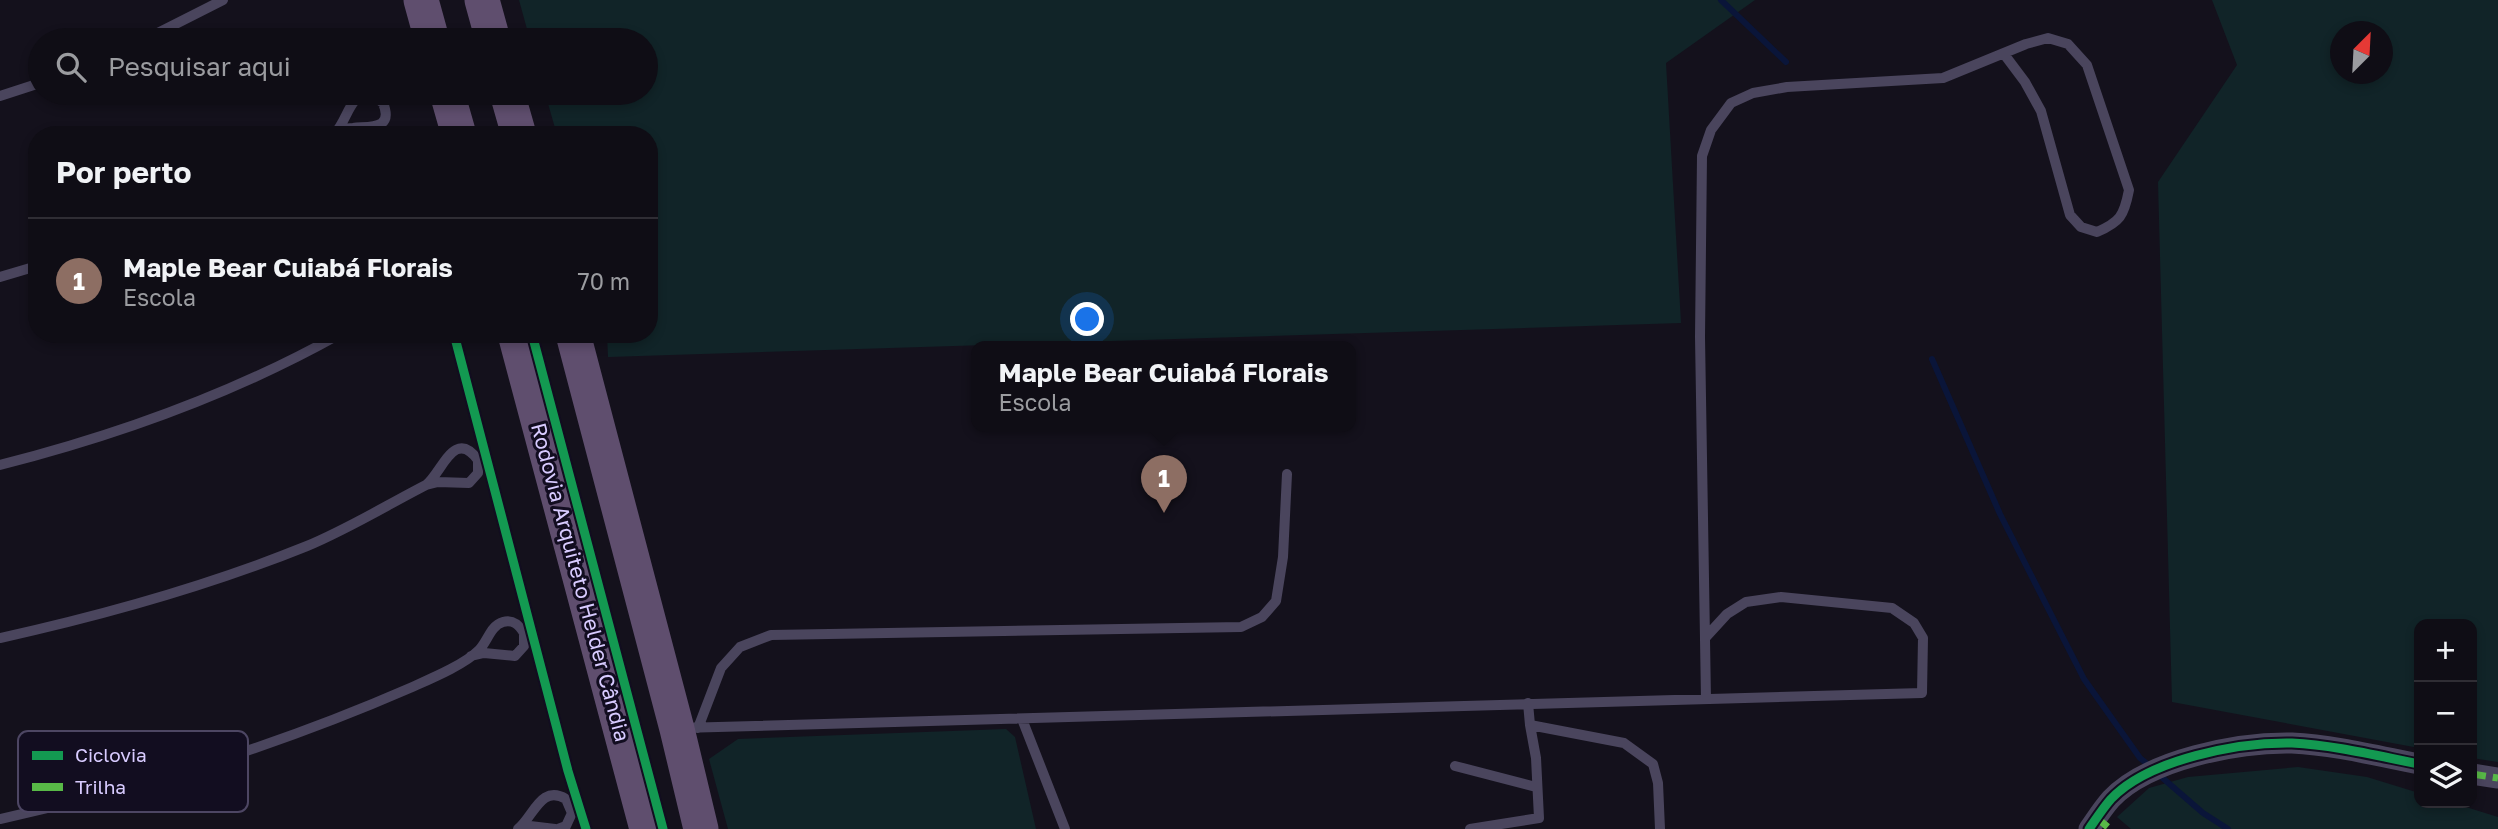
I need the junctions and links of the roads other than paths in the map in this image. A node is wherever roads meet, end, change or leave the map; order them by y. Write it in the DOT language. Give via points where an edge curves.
graph roads {
  1 [pos="223,0"];
  2 [pos="421,0"];
  3 [pos="482,0"];
  4 [pos="168,28"];
  5 [pos="429,28"];
  6 [pos="490,28"];
  7 [pos="2004,54"];
  8 [pos="28,87"];
  9 [pos="0,96"];
  10 [pos="351,105"];
  11 [pos="383,105"];
  12 [pos="450,105"];
  13 [pos="510,105"];
  14 [pos="341,126"];
  15 [pos="379,126"];
  16 [pos="456,126"];
  17 [pos="516,126"];
  18 [pos="28,269"];
  19 [pos="0,277"];
  20 [pos="324,343"];
  21 [pos="517,343"];
  22 [pos="576,343"];
  23 [pos="0,465"];
  24 [pos="1287,474"];
  25 [pos="425,485"];
  26 [pos="0,638"];
  27 [pos="1704,638"];
  28 [pos="471,656"];
  29 [pos="1706,699"];
  30 [pos="1528,703"];
  31 [pos="1022,719"];
  32 [pos="1530,725"];
  33 [pos="687,728"];
  34 [pos="248,752"];
  35 [pos="2414,763"];
  36 [pos="1455,766"];
  37 [pos="2477,775"];
  38 [pos="2498,778"];
  39 [pos="1536,787"];
  40 [pos="30,812"];
  41 [pos="0,819"];
  42 [pos="2098,825"];
  43 [pos="518,829"];
  44 [pos="557,829"];
  45 [pos="647,829"];
  46 [pos="701,829"];
  47 [pos="1065,829"];
  48 [pos="1470,829"];
  49 [pos="1660,829"];
  1 -- 4 [label="lane"];
  2 -- 5 [label="main road"];
  3 -- 6 [label="main road"];
  7 -- 7 [label="lane" via="2048,38 2068,44 2087,65 2129,190 2117,223 2097,232 2081,227 2070,215 2041,111"];
  7 -- 27 [label="lane" via="1943,78 1753,93 1731,103 1711,130 1702,156"];
  8 -- 9 [label="lane"];
  10 -- 14 [label="lane"];
  11 -- 15 [label="lane" via="385,116"];
  12 -- 16 [label="main road"];
  13 -- 17 [label="main road"];
  18 -- 19 [label="lane"];
  20 -- 23 [label="lane" via="177,410"];
  21 -- 45 [label="main road, Rodovia Arquiteto Helder Cândia"];
  22 -- 33 [label="main road"];
  24 -- 33 [label="lane" via="1276,601 1262,617 1241,627 771,635 740,647 721,668"];
  25 -- 25 [label="lane" via="452,451 466,450 478,460 478,473 469,483"];
  25 -- 26 [label="lane" via="309,545 246,568 119,609"];
  27 -- 29 [label="lane"];
  27 -- 29 [label="lane" via="1746,602 1781,597 1892,608 1914,623 1923,638 1922,693"];
  28 -- 28 [label="lane" via="499,623 513,622 524,633 524,646 515,656"];
  28 -- 34 [label="lane" via="381,701"];
  29 -- 30 [label="lane"];
  30 -- 31 [label="lane"];
  30 -- 32 [label="lane"];
  31 -- 33 [label="lane"];
  31 -- 47 [label="lane"];
  32 -- 39 [label="lane"];
  32 -- 49 [label="lane" via="1625,743 1653,764"];
  33 -- 46 [label="main road"];
  35 -- 42 [label="street" via="2292,743 2225,750 2134,780 2111,798"];
  36 -- 39 [label="lane"];
  37 -- 38 [label="street"];
  39 -- 48 [label="lane" via="1539,818"];
  40 -- 41 [label="lane"];
  43 -- 44 [label="lane"];
  43 -- 44 [label="lane" via="539,802 552,794 566,799 572,813 566,826"];
}
